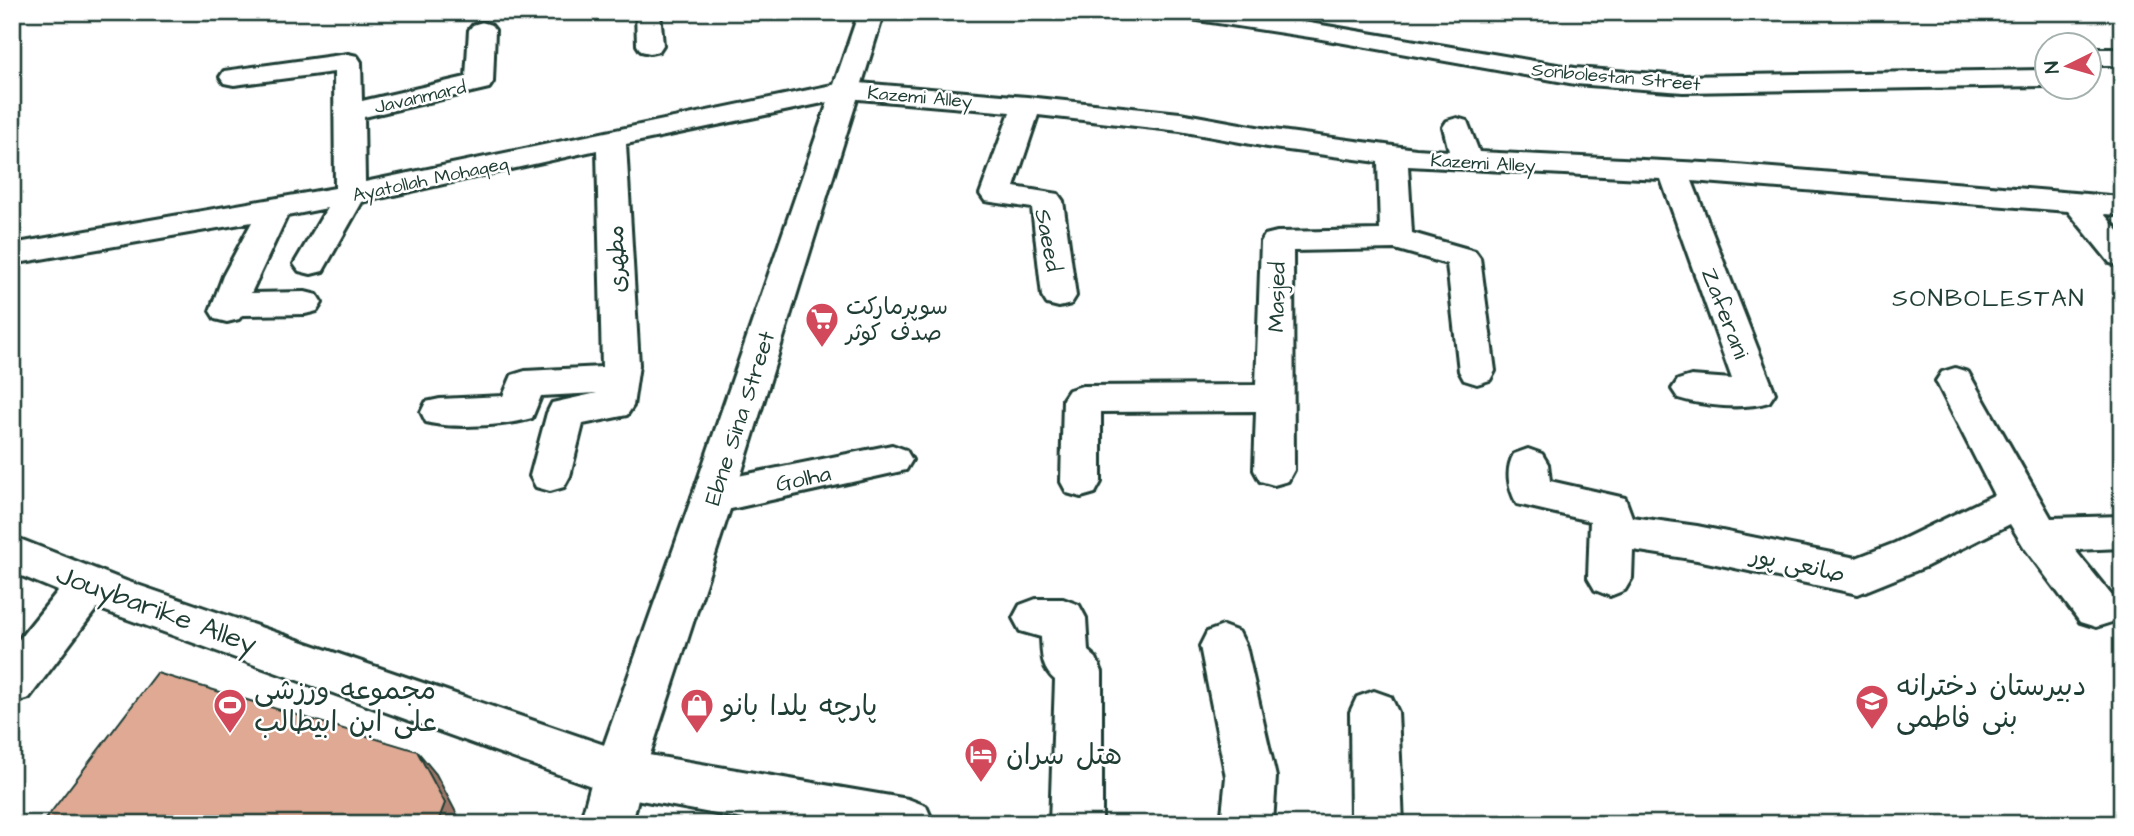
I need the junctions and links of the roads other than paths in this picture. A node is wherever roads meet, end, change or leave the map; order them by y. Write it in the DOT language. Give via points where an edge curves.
graph roads {
  1 [pos="648,12"];
  2 [pos="872,12"];
  3 [pos="1191,12"];
  4 [pos="1316,12"];
  5 [pos="1258,17"];
  6 [pos="482,30"];
  7 [pos="650,45"];
  8 [pos="1845,57"];
  9 [pos="2032,57"];
  10 [pos="2102,57"];
  11 [pos="2122,57"];
  12 [pos="1664,58"];
  13 [pos="234,77"];
  14 [pos="2102,78"];
  15 [pos="2122,78"];
  16 [pos="2032,79"];
  17 [pos="847,90"];
  18 [pos="1027,105"];
  19 [pos="349,112"];
  20 [pos="1457,127"];
  21 [pos="1224,130"];
  22 [pos="611,138"];
  23 [pos="1394,155"];
  24 [pos="1210,158"];
  25 [pos="1467,161"];
  26 [pos="1673,171"];
  27 [pos="350,195"];
  28 [pos="2078,203"];
  29 [pos="2122,206"];
  30 [pos="274,209"];
  31 [pos="1396,239"];
  32 [pos="12,254"];
  33 [pos="2122,256"];
  34 [pos="311,264"];
  35 [pos="1059,296"];
  36 [pos="304,303"];
  37 [pos="1477,371"];
  38 [pos="618,379"];
  39 [pos="1955,381"];
  40 [pos="1691,389"];
  41 [pos="1275,398"];
  42 [pos="440,412"];
  43 [pos="892,460"];
  44 [pos="1528,464"];
  45 [pos="1275,470"];
  46 [pos="550,476"];
  47 [pos="1082,482"];
  48 [pos="713,497"];
  49 [pos="2028,518"];
  50 [pos="1612,530"];
  51 [pos="2122,532"];
  52 [pos="12,553"];
  53 [pos="1610,578"];
  54 [pos="89,585"];
  55 [pos="2096,609"];
  56 [pos="1036,618"];
  57 [pos="1223,646"];
  58 [pos="12,683"];
  59 [pos="1374,712"];
  60 [pos="619,773"];
  61 [pos="606,824"];
  62 [pos="908,824"];
  63 [pos="1076,824"];
  64 [pos="1247,824"];
  65 [pos="1377,824"];
  1 -- 7 [label="street"];
  2 -- 17 [label="street, Ebne Sina Street"];
  3 -- 5 [label="street, Sonbolestan Street"];
  4 -- 12 [label="street, Sonbolestan Street" via="1590,58"];
  5 -- 16 [label="street, Sonbolestan Street" via="1575,76 1683,84 1726,96"];
  6 -- 19 [label="street, Javanmard" via="479,82"];
  8 -- 9 [label="street"];
  10 -- 11 [label="street"];
  13 -- 19 [label="street, Javanmard" via="348,62"];
  14 -- 15 [label="street"];
  17 -- 18 [label="street, Kazemi Alley"];
  17 -- 22 [label="street, Ayatollah Mohaqeq"];
  17 -- 48 [label="street, Ebne Sina Street"];
  18 -- 21 [label="street, Kazemi Alley"];
  18 -- 35 [label="street, Saeed" via="996,194 1047,201"];
  19 -- 27 [label="street, Javanmard"];
  20 -- 25 [label="street"];
  21 -- 23 [label="street, Kazemi Alley"];
  21 -- 24 [label="street"];
  22 -- 27 [label="street, Ayatollah Mohaqeq"];
  22 -- 38 [label="street, مطهری"];
  23 -- 25 [label="street, Kazemi Alley"];
  23 -- 31 [label="street"];
  25 -- 26 [label="street, Kazemi Alley"];
  26 -- 28 [label="street, Kazemi Alley"];
  26 -- 40 [label="street, Zaferani" via="1756,393"];
  27 -- 30 [label="street, Ayatollah Mohaqeq"];
  27 -- 34 [label="street"];
  28 -- 29 [label="street, Kazemi Alley"];
  28 -- 33 [label="street"];
  30 -- 32 [label="street, Ayatollah Mohaqeq"];
  30 -- 36 [label="street" via="229,307"];
  31 -- 37 [label="street" via="1463,258"];
  31 -- 41 [label="street, Masjed" via="1277,242"];
  38 -- 42 [label="street" via="526,384 518,409"];
  38 -- 46 [label="street, مطهری" via="614,406 566,413"];
  39 -- 49 [label="street"];
  41 -- 45 [label="street, Masjed"];
  41 -- 47 [label="street" via="1082,399"];
  43 -- 48 [label="street, Golha"];
  44 -- 50 [label="street" via="1531,493 1609,509"];
  48 -- 60 [label="street, Ebne Sina Street"];
  49 -- 50 [label="street, صانعی پور" via="1858,576"];
  49 -- 51 [label="street, صانعی پور"];
  49 -- 55 [label="street"];
  50 -- 53 [label="street"];
  52 -- 54 [label="street, Jouybarike Alley"];
  54 -- 58 [label="street"];
  54 -- 60 [label="street, Jouybarike Alley"];
  56 -- 63 [label="street" via="1063,618 1065,660 1079,671"];
  57 -- 64 [label="street" via="1251,778"];
  59 -- 65 [label="street"];
  60 -- 61 [label="street, Ebne Sina Street"];
  60 -- 62 [label="street, Jouybarike Alley"];
}
